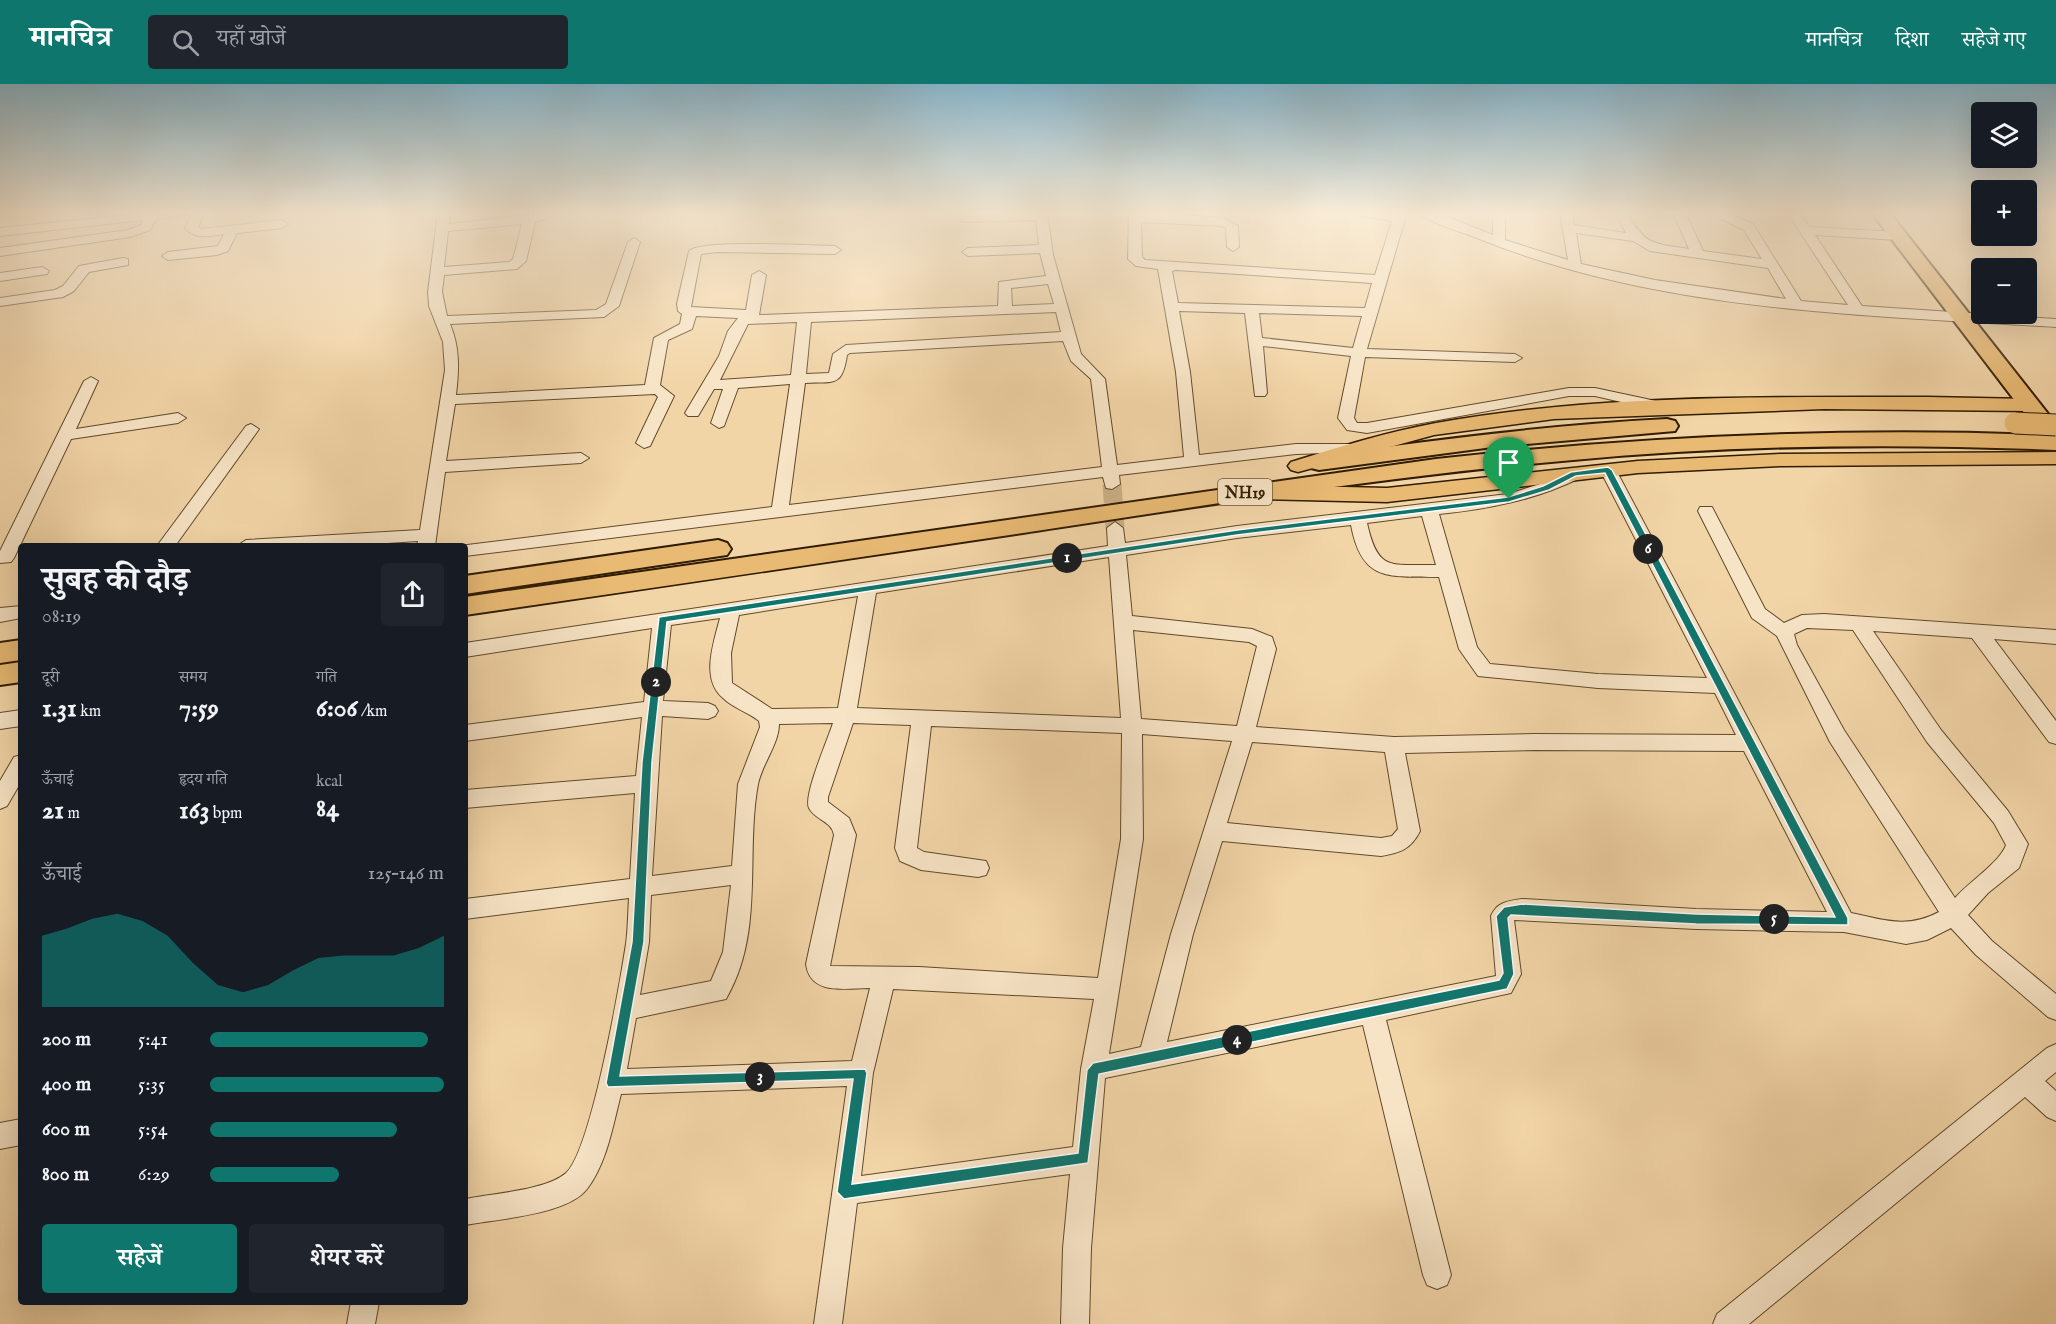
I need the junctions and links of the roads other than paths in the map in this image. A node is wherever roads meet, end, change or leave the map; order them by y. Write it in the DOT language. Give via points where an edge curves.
graph roads {
  1 [pos="81,270"];
  2 [pos="454,270"];
  3 [pos="624,270"];
  4 [pos="691,270"];
  5 [pos="1052,270"];
  6 [pos="1167,270"];
  7 [pos="1219,270"];
  8 [pos="1382,270"];
  9 [pos="1596,270"];
  10 [pos="1777,270"];
  11 [pos="1832,270"];
  12 [pos="1924,270"];
  13 [pos="42,271"];
  14 [pos="437,271"];
  15 [pos="759,275"];
  16 [pos="0,277"];
  17 [pos="1054,279"];
  18 [pos="1379,279"];
  19 [pos="0,302"];
  20 [pos="1797,305"];
  21 [pos="1172,307"];
  22 [pos="1062,308"];
  23 [pos="1252,309"];
  24 [pos="1005,310"];
  25 [pos="1858,310"];
  26 [pos="1370,312"];
  27 [pos="689,314"];
  28 [pos="752,317"];
  29 [pos="804,317"];
  30 [pos="1959,317"];
  31 [pos="441,320"];
  32 [pos="2056,323"];
  33 [pos="1069,336"];
  34 [pos="1254,341"];
  35 [pos="1360,353"];
  36 [pos="1515,358"];
  37 [pos="91,381"];
  38 [pos="798,381"];
  39 [pos="732,384"];
  40 [pos="709,385"];
  41 [pos="652,388"];
  42 [pos="1260,393"];
  43 [pos="448,400"];
  44 [pos="1665,407"];
  45 [pos="2056,407"];
  46 [pos="693,413"];
  47 [pos="2022,414"];
  48 [pos="178,418"];
  49 [pos="719,423"];
  50 [pos="2056,425"];
  51 [pos="252,429"];
  52 [pos="65,435"];
  53 [pos="2056,441"];
  54 [pos="644,443"];
  55 [pos="1352,449"];
  56 [pos="581,458"];
  57 [pos="2056,458"];
  58 [pos="1192,462"];
  59 [pos="1298,466"];
  60 [pos="438,467"];
  61 [pos="1608,470"];
  62 [pos="1574,474"];
  63 [pos="1111,477"];
  64 [pos="1248,492"];
  65 [pos="1430,510"];
  66 [pos="780,511"];
  67 [pos="1706,511"];
  68 [pos="1358,519"];
  69 [pos="1116,539"];
  70 [pos="427,540"];
  71 [pos="168,543"];
  72 [pos="336,543"];
  73 [pos="468,550"];
  74 [pos="9,557"];
  75 [pos="1446,571"];
  76 [pos="468,585"];
  77 [pos="868,588"];
  78 [pos="468,606"];
  79 [pos="731,609"];
  80 [pos="18,612"];
  81 [pos="0,615"];
  82 [pos="662,620"];
  83 [pos="1122,622"];
  84 [pos="1859,624"];
  85 [pos="1785,633"];
  86 [pos="1978,633"];
  87 [pos="2056,637"];
  88 [pos="18,650"];
  89 [pos="468,650"];
  90 [pos="0,653"];
  91 [pos="18,672"];
  92 [pos="0,675"];
  93 [pos="1719,686"];
  94 [pos="653,708"];
  95 [pos="708,711"];
  96 [pos="846,715"];
  97 [pos="768,717"];
  98 [pos="921,717"];
  99 [pos="18,718"];
  100 [pos="0,721"];
  101 [pos="1132,726"];
  102 [pos="468,733"];
  103 [pos="1244,735"];
  104 [pos="2056,736"];
  105 [pos="1749,743"];
  106 [pos="1394,745"];
  107 [pos="18,768"];
  108 [pos="646,784"];
  109 [pos="468,799"];
  110 [pos="0,800"];
  111 [pos="1216,831"];
  112 [pos="978,868"];
  113 [pos="743,874"];
  114 [pos="640,888"];
  115 [pos="468,909"];
  116 [pos="1954,915"];
  117 [pos="1844,922"];
  118 [pos="884,978"];
  119 [pos="1106,989"];
  120 [pos="626,1009"];
  121 [pos="2056,1009"];
  122 [pos="1372,1013"];
  123 [pos="2056,1056"];
  124 [pos="1151,1057"];
  125 [pos="1093,1070"];
  126 [pos="861,1073"];
  127 [pos="2026,1081"];
  128 [pos="612,1083"];
  129 [pos="2056,1108"];
  130 [pos="18,1133"];
  131 [pos="0,1136"];
  132 [pos="1084,1159"];
  133 [pos="844,1192"];
  134 [pos="468,1211"];
  135 [pos="1437,1275"];
  136 [pos="364,1305"];
  137 [pos="361,1324"];
  138 [pos="828,1324"];
  139 [pos="1075,1324"];
  140 [pos="1727,1324"];
  1 -- 19 [label="street" via="69,288 58,294"];
  2 -- 14 [label="street"];
  3 -- 31 [label="street" via="612,306 599,314"];
  4 -- 27 [label="street" via="684,304"];
  5 -- 17 [label="street"];
  6 -- 21 [label="street" via="1164,273"];
  7 -- 18 [label="street"];
  8 -- 18 [label="street"];
  9 -- 20 [label="street" via="1692,292"];
  10 -- 20 [label="street"];
  11 -- 25 [label="street"];
  12 -- 30 [label="highway"];
  13 -- 16 [label="street"];
  14 -- 31 [label="street" via="436,306"];
  15 -- 28 [label="street"];
  17 -- 22 [label="street"];
  17 -- 24 [label="street" via="1004,285"];
  18 -- 26 [label="street"];
  20 -- 25 [label="street"];
  21 -- 23 [label="street"];
  21 -- 58 [label="street"];
  22 -- 24 [label="street"];
  22 -- 33 [label="street"];
  23 -- 26 [label="street"];
  23 -- 34 [label="street"];
  24 -- 29 [label="street"];
  25 -- 30 [label="street"];
  26 -- 35 [label="street"];
  27 -- 28 [label="street"];
  27 -- 41 [label="street" via="684,329 668,332 661,338"];
  28 -- 29 [label="street"];
  28 -- 40 [label="street" via="735,330"];
  29 -- 38 [label="street"];
  30 -- 32 [label="street"];
  30 -- 47 [label="highway"];
  31 -- 43 [label="street" via="450,342"];
  33 -- 38 [label="street" via="846,349 840,354 833,377"];
  33 -- 63 [label="street" via="1076,359 1098,379"];
  34 -- 35 [label="street"];
  34 -- 42 [label="street"];
  35 -- 36 [label="street"];
  35 -- 44 [label="street" via="1346,418 1359,429 1569,392 1595,392"];
  37 -- 52 [label="street"];
  38 -- 39 [label="street"];
  38 -- 66 [label="street"];
  39 -- 40 [label="street"];
  39 -- 49 [label="street"];
  40 -- 46 [label="street"];
  41 -- 43 [label="street"];
  41 -- 54 [label="street" via="666,396"];
  43 -- 60 [label="street"];
  44 -- 47 [label="main road" via="1902,401"];
  44 -- 55 [label="main road" via="1505,418 1433,429"];
  45 -- 47 [label="highway"];
  47 -- 50 [label="highway, NH19, bridge"];
  47 -- 53 [label="highway"];
  47 -- 59 [label="highway, NH19" via="1576,432 1469,442"];
  48 -- 52 [label="street"];
  51 -- 71 [label="street"];
  52 -- 74 [label="street"];
  53 -- 64 [label="highway, NH19" via="1950,439 1645,447"];
  55 -- 58 [label="street" via="1296,449"];
  55 -- 59 [label="main road"];
  56 -- 60 [label="street"];
  57 -- 61 [label="main road" via="1780,460"];
  58 -- 63 [label="street"];
  59 -- 76 [label="highway, NH19"];
  60 -- 70 [label="street"];
  61 -- 62 [label="main road"];
  61 -- 93 [label="street"];
  62 -- 64 [label="main road" via="1387,495"];
  62 -- 65 [label="street" via="1546,488 1509,499"];
  63 -- 66 [label="street"];
  64 -- 78 [label="highway, NH19"];
  65 -- 68 [label="street"];
  65 -- 75 [label="street"];
  66 -- 73 [label="street"];
  67 -- 85 [label="street" via="1758,613"];
  68 -- 69 [label="street"];
  68 -- 75 [label="street" via="1366,551 1377,567"];
  69 -- 77 [label="street"];
  69 -- 83 [label="street"];
  70 -- 72 [label="street"];
  75 -- 93 [label="street" via="1468,649 1485,671"];
  77 -- 79 [label="street"];
  77 -- 96 [label="street"];
  79 -- 82 [label="street"];
  79 -- 97 [label="street" via="718,671 721,682 727,692"];
  80 -- 81 [label="street"];
  82 -- 89 [label="street"];
  82 -- 94 [label="street"];
  83 -- 101 [label="street"];
  83 -- 103 [label="street" via="1252,636 1265,642 1267,649"];
  84 -- 85 [label="street" via="1802,621"];
  84 -- 86 [label="street"];
  84 -- 116 [label="street" via="1934,736 2001,817 2017,844 2011,861 1980,886"];
  85 -- 116 [label="street" via="1837,736"];
  86 -- 87 [label="street"];
  86 -- 104 [label="street"];
  88 -- 90 [label="highway"];
  91 -- 92 [label="highway"];
  93 -- 105 [label="street"];
  94 -- 95 [label="street"];
  94 -- 102 [label="street"];
  94 -- 108 [label="street"];
  96 -- 97 [label="street"];
  96 -- 98 [label="street"];
  96 -- 118 [label="street" via="818,797 818,805 839,820 845,835 819,972 825,977"];
  97 -- 113 [label="street" via="770,727 747,789"];
  98 -- 101 [label="street"];
  98 -- 112 [label="street" via="908,854 921,861"];
  99 -- 100 [label="street"];
  101 -- 103 [label="street"];
  101 -- 119 [label="street" via="1132,839"];
  103 -- 106 [label="street"];
  103 -- 111 [label="street"];
  105 -- 106 [label="street"];
  105 -- 117 [label="street"];
  106 -- 111 [label="street" via="1409,831 1398,844 1381,847"];
  107 -- 110 [label="street"];
  108 -- 109 [label="street"];
  108 -- 114 [label="street"];
  111 -- 124 [label="street" via="1182,934"];
  113 -- 114 [label="street"];
  113 -- 120 [label="street" via="741,914 726,982 718,991 702,996"];
  114 -- 115 [label="street"];
  114 -- 120 [label="street" via="638,942"];
  116 -- 117 [label="street" via="1927,930 1906,934"];
  116 -- 121 [label="street" via="1984,948"];
  117 -- 122 [label="street" via="1508,911 1502,916 1509,974 1503,985"];
  118 -- 119 [label="street"];
  118 -- 126 [label="street"];
  119 -- 125 [label="street"];
  120 -- 128 [label="street"];
  122 -- 124 [label="street"];
  122 -- 135 [label="street"];
  123 -- 127 [label="street"];
  124 -- 125 [label="street"];
  125 -- 132 [label="street"];
  126 -- 128 [label="street"];
  126 -- 133 [label="street"];
  127 -- 129 [label="street"];
  127 -- 140 [label="street"];
  128 -- 134 [label="street" via="591,1155 577,1181 556,1195"];
  130 -- 131 [label="street"];
  132 -- 133 [label="street"];
  132 -- 139 [label="street"];
  133 -- 138 [label="street"];
  136 -- 137 [label="street"];
}
